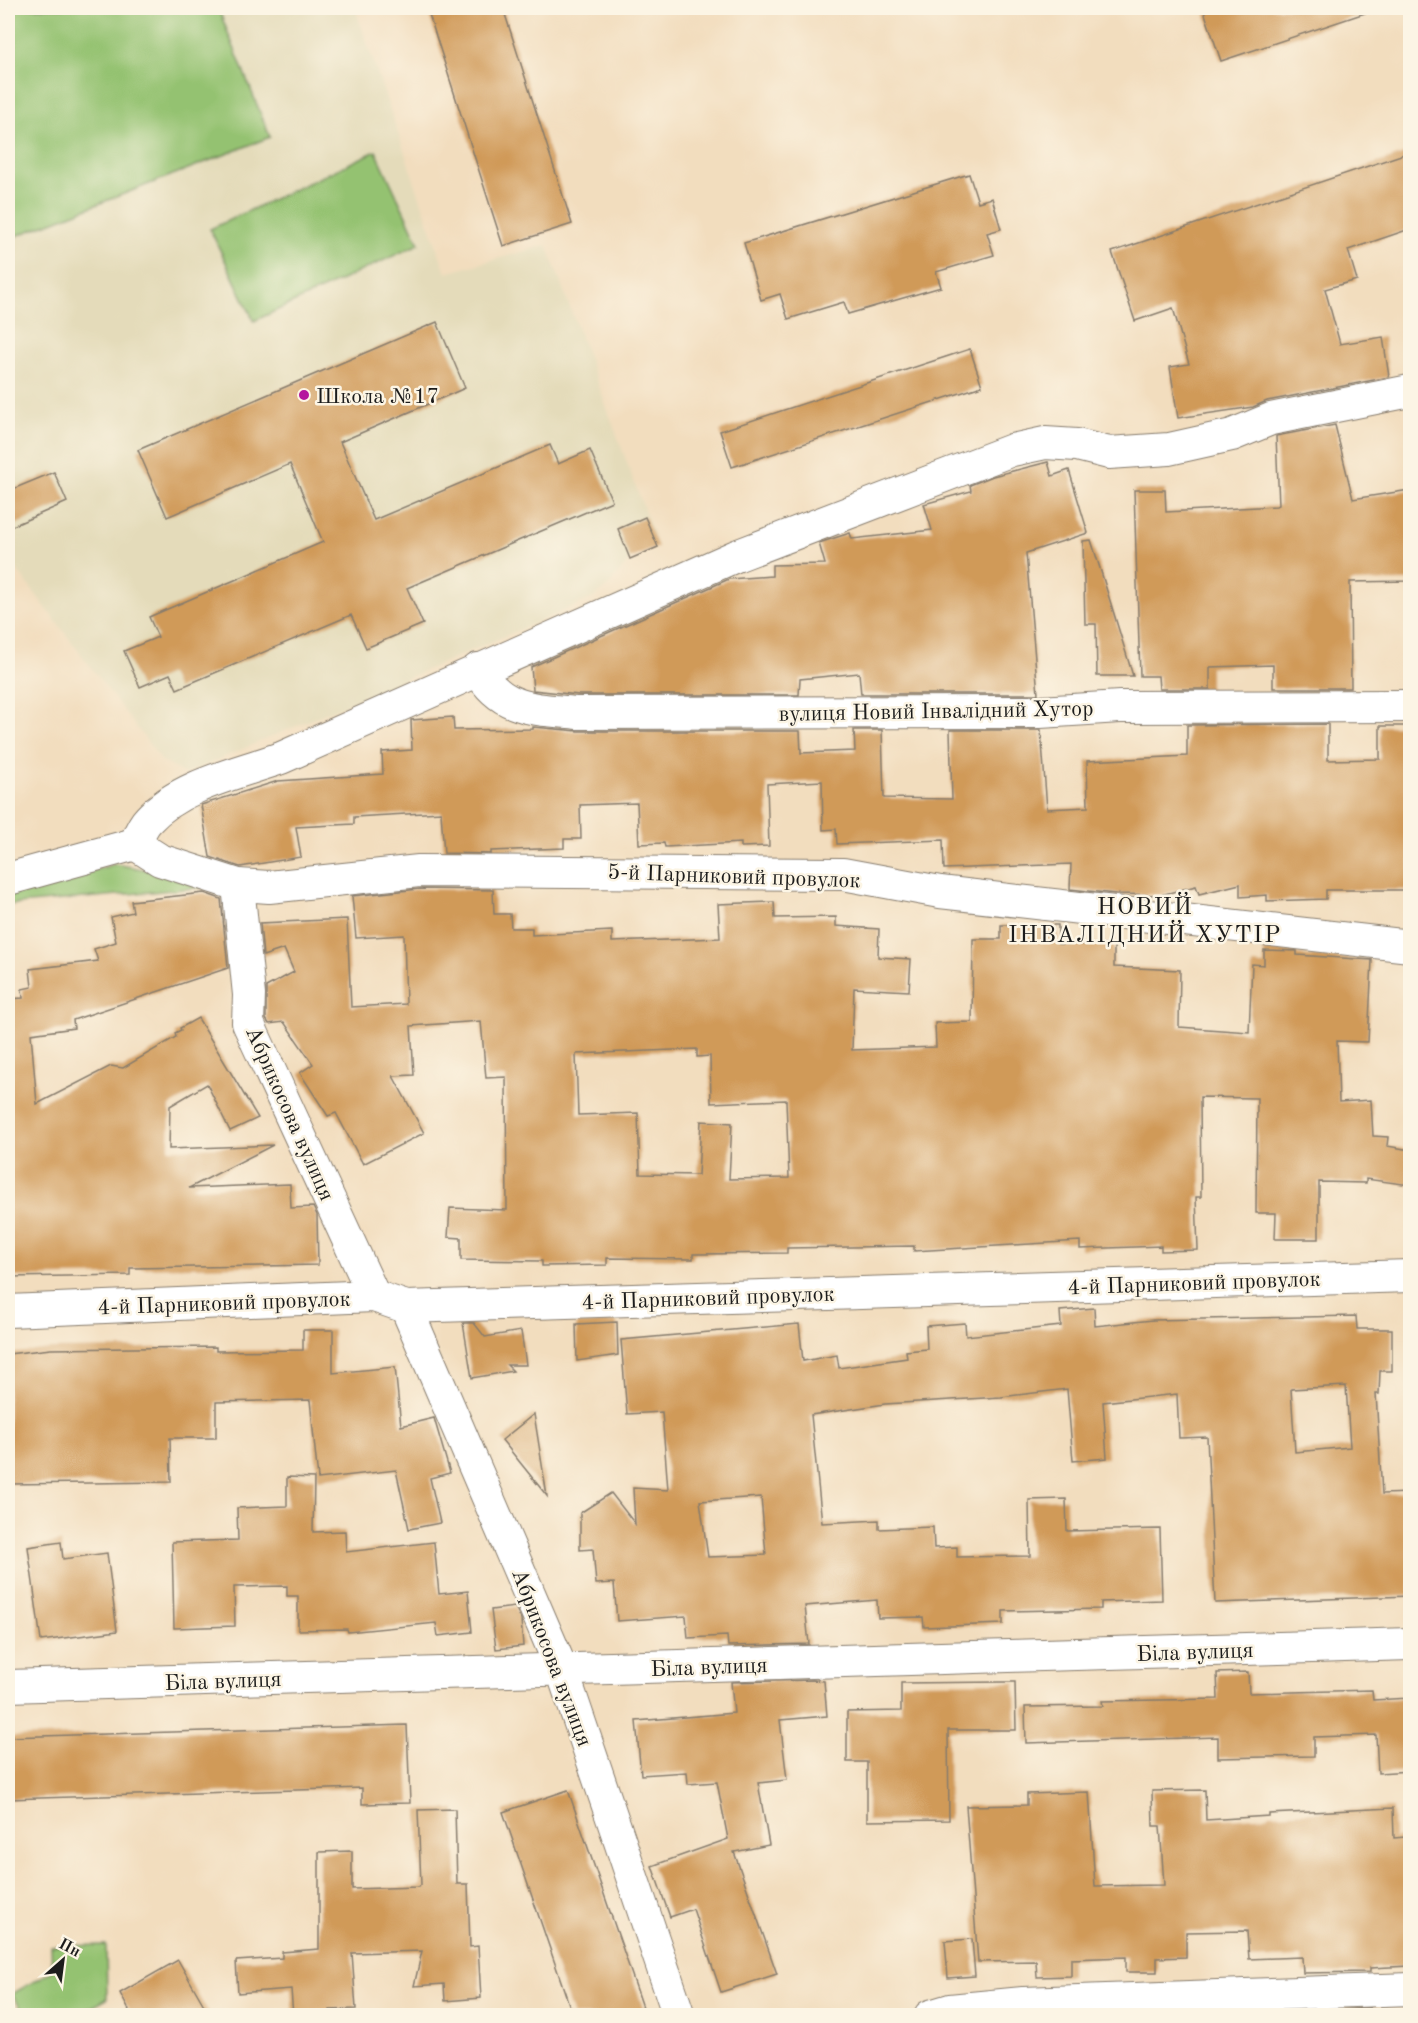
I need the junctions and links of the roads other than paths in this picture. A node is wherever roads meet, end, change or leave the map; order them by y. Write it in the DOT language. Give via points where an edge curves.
graph roads {
  1 [pos="1410,391"];
  2 [pos="478,669"];
  3 [pos="1410,706"];
  4 [pos="135,844"];
  5 [pos="8,879"];
  6 [pos="238,885"];
  7 [pos="1410,946"];
  8 [pos="1410,1276"];
  9 [pos="374,1296"];
  10 [pos="406,1307"];
  11 [pos="8,1311"];
  12 [pos="1410,1644"];
  13 [pos="562,1670"];
  14 [pos="8,1686"];
  15 [pos="1410,1989"];
  16 [pos="679,2016"];
  17 [pos="930,2016"];
  1 -- 2 [label="street" via="1272,419 1232,435 1169,449 1109,453 1077,444 1045,443 1012,450 736,556"];
  2 -- 3 [label="street, вулиця Новий Інвалідний Хутор" via="487,686 504,699 530,709 578,713"];
  2 -- 4 [label="street" via="281,758 175,799 147,820"];
  4 -- 5 [label="street"];
  4 -- 6 [label="street, 5-й Парниковий провулок" via="160,860"];
  6 -- 7 [label="street, 5-й Парниковий провулок" via="269,887 419,871 843,874 940,892"];
  6 -- 9 [label="street, Абрикосова вулиця" via="249,995 248,1023"];
  8 -- 10 [label="street, 4-й Парниковий провулок"];
  9 -- 10 [label="street, 4-й Парниковий провулок"];
  9 -- 11 [label="street, 4-й Парниковий провулок"];
  10 -- 13 [label="street, Абрикосова вулиця"];
  12 -- 13 [label="street, Біла вулиця"];
  13 -- 14 [label="street, Біла вулиця"];
  13 -- 16 [label="street, Абрикосова вулиця"];
  15 -- 17 [label="street" via="1023,2002"];
}
